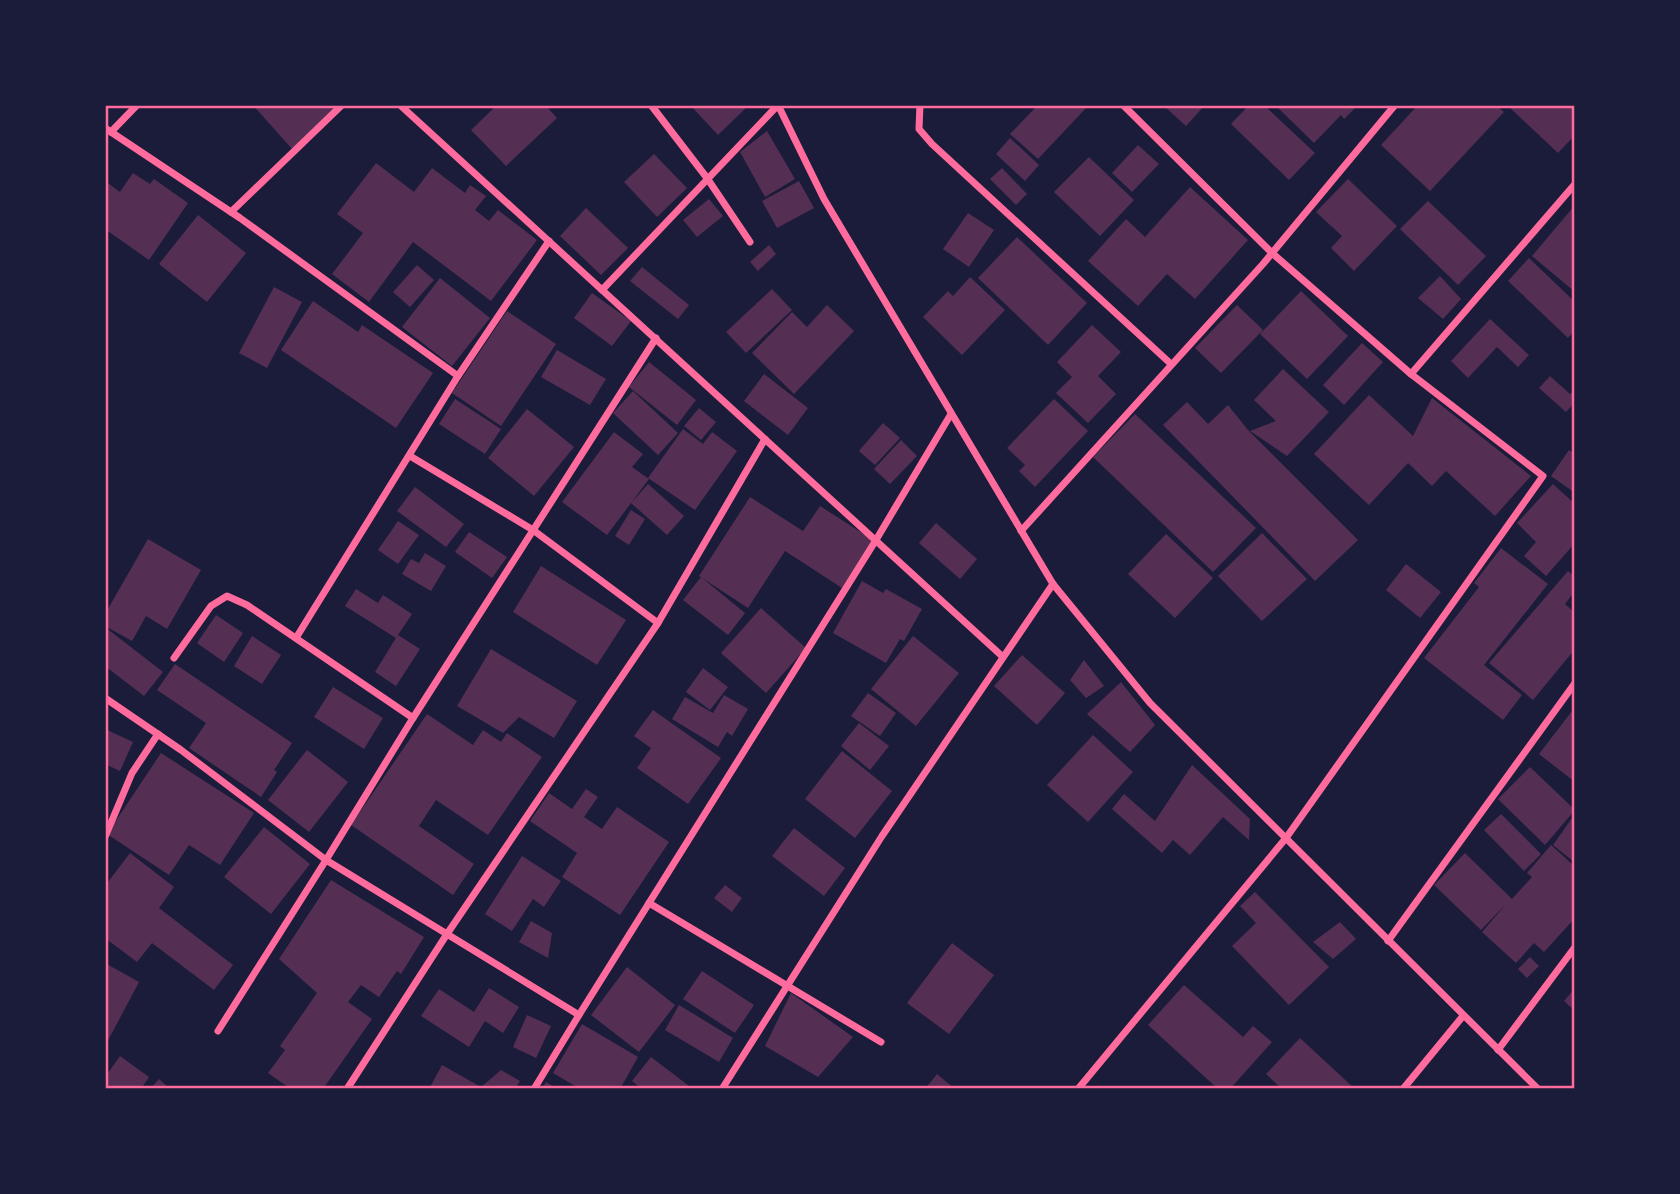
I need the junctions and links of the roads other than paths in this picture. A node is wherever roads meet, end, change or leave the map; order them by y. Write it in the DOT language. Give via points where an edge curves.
graph roads {
  1 [pos="137,105"];
  2 [pos="342,105"];
  3 [pos="400,105"];
  4 [pos="651,105"];
  5 [pos="778,105"];
  6 [pos="920,105"];
  7 [pos="1123,105"];
  8 [pos="1395,105"];
  9 [pos="108,130"];
  10 [pos="707,178"];
  11 [pos="1575,184"];
  12 [pos="231,212"];
  13 [pos="549,241"];
  14 [pos="750,242"];
  15 [pos="1272,253"];
  16 [pos="602,290"];
  17 [pos="656,338"];
  18 [pos="1171,364"];
  19 [pos="1411,374"];
  20 [pos="458,376"];
  21 [pos="951,414"];
  22 [pos="765,439"];
  23 [pos="410,456"];
  24 [pos="533,530"];
  25 [pos="1021,531"];
  26 [pos="876,540"];
  27 [pos="1053,584"];
  28 [pos="658,624"];
  29 [pos="296,638"];
  30 [pos="1003,657"];
  31 [pos="174,658"];
  32 [pos="1575,683"];
  33 [pos="105,698"];
  34 [pos="413,718"];
  35 [pos="158,734"];
  36 [pos="105,837"];
  37 [pos="1286,838"];
  38 [pos="326,860"];
  39 [pos="649,903"];
  40 [pos="447,933"];
  41 [pos="1388,941"];
  42 [pos="1575,947"];
  43 [pos="789,985"];
  44 [pos="579,1015"];
  45 [pos="1463,1016"];
  46 [pos="218,1031"];
  47 [pos="881,1042"];
  48 [pos="1498,1050"];
  49 [pos="347,1089"];
  50 [pos="534,1089"];
  51 [pos="722,1089"];
  52 [pos="1078,1089"];
  53 [pos="1404,1089"];
  54 [pos="1538,1089"];
  1 -- 9 [label="street"];
  2 -- 12 [label="street"];
  3 -- 13 [label="street"];
  4 -- 10 [label="street"];
  5 -- 10 [label="street"];
  5 -- 21 [label="street" via="824,199"];
  6 -- 18 [label="street" via="919,129 932,144"];
  7 -- 15 [label="street"];
  8 -- 15 [label="street"];
  9 -- 12 [label="street"];
  10 -- 14 [label="street"];
  10 -- 16 [label="street"];
  11 -- 19 [label="street"];
  12 -- 20 [label="street"];
  13 -- 16 [label="street"];
  13 -- 20 [label="street"];
  15 -- 18 [label="street"];
  15 -- 19 [label="street"];
  16 -- 17 [label="street"];
  17 -- 22 [label="street"];
  17 -- 24 [label="street"];
  18 -- 25 [label="street"];
  19 -- 37 [label="street" via="1543,475"];
  20 -- 23 [label="street"];
  21 -- 25 [label="street"];
  21 -- 26 [label="street"];
  22 -- 26 [label="street"];
  22 -- 28 [label="street"];
  23 -- 24 [label="street"];
  23 -- 29 [label="street"];
  24 -- 28 [label="street"];
  24 -- 34 [label="street"];
  25 -- 27 [label="street"];
  26 -- 30 [label="street"];
  26 -- 39 [label="street"];
  27 -- 30 [label="street"];
  27 -- 37 [label="street" via="1150,703"];
  28 -- 40 [label="street"];
  29 -- 31 [label="street" via="227,596 211,606"];
  29 -- 34 [label="street"];
  30 -- 43 [label="street" via="882,835"];
  32 -- 41 [label="street"];
  33 -- 35 [label="street"];
  34 -- 38 [label="street"];
  35 -- 36 [label="street" via="132,774"];
  35 -- 38 [label="street"];
  37 -- 41 [label="street"];
  37 -- 52 [label="street"];
  38 -- 40 [label="street"];
  38 -- 46 [label="street"];
  39 -- 43 [label="street"];
  39 -- 44 [label="street"];
  40 -- 44 [label="street"];
  40 -- 49 [label="street"];
  41 -- 45 [label="street"];
  42 -- 48 [label="street"];
  43 -- 47 [label="street"];
  43 -- 51 [label="street"];
  44 -- 50 [label="street"];
  45 -- 48 [label="street"];
  45 -- 53 [label="street"];
  48 -- 54 [label="street"];
}
